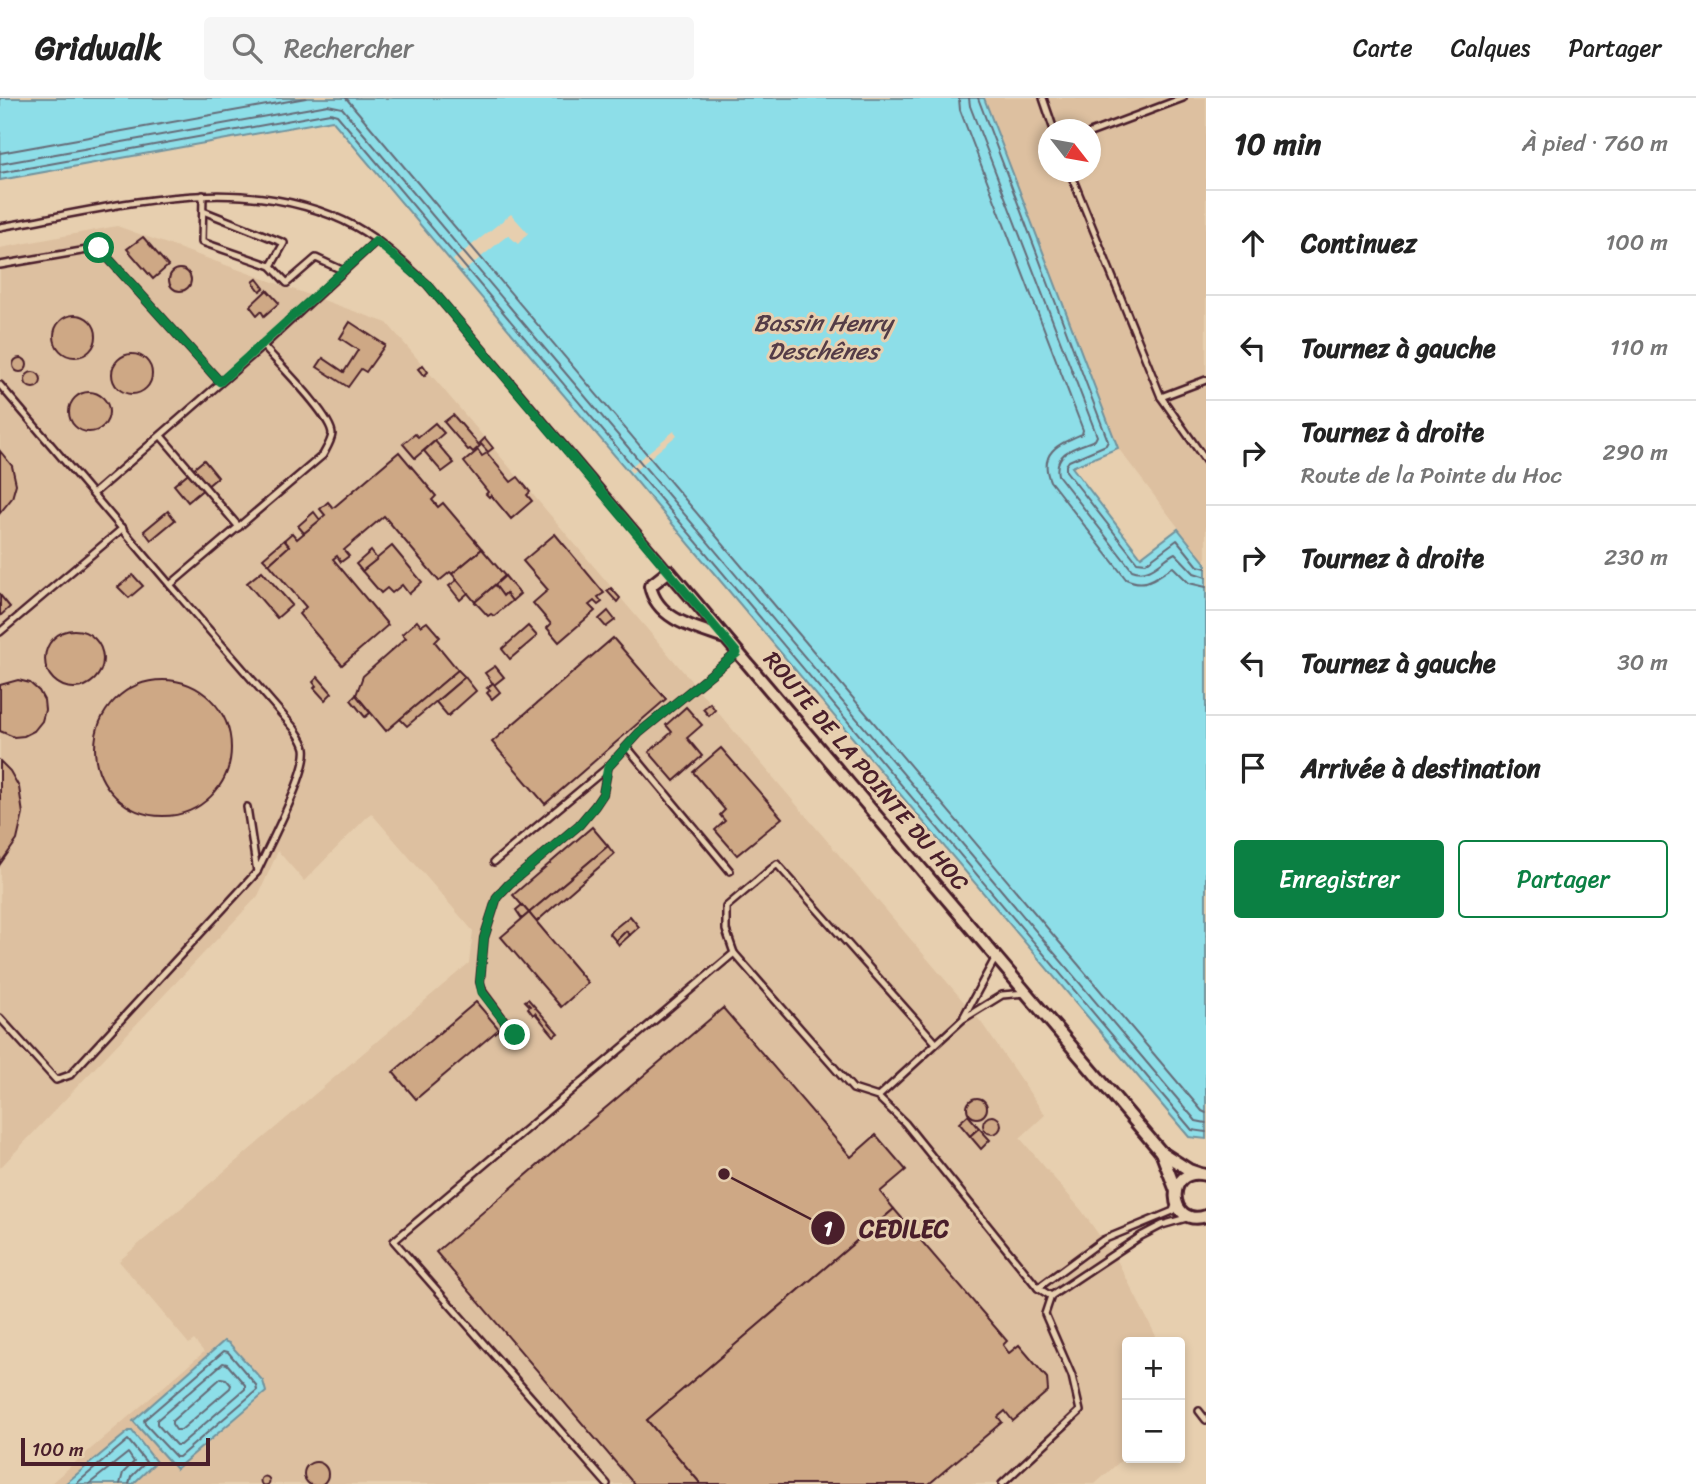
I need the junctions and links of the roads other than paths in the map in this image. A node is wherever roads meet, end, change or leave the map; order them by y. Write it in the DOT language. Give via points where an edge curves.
graph roads {
  1 [pos="1043,98"];
  2 [pos="1183,98"];
  3 [pos="1050,119"];
  4 [pos="1101,129"];
  5 [pos="1074,182"];
  6 [pos="203,195"];
  7 [pos="203,211"];
  8 [pos="0,227"];
  9 [pos="376,241"];
  10 [pos="0,265"];
  11 [pos="271,266"];
  12 [pos="344,271"];
  13 [pos="263,346"];
  14 [pos="1206,380"];
  15 [pos="220,382"];
  16 [pos="0,385"];
  17 [pos="1161,397"];
  18 [pos="161,436"];
  19 [pos="1206,461"];
  20 [pos="93,494"];
  21 [pos="239,527"];
  22 [pos="123,528"];
  23 [pos="669,571"];
  24 [pos="170,585"];
  25 [pos="0,632"];
  26 [pos="725,638"];
  27 [pos="737,653"];
  28 [pos="626,747"];
  29 [pos="608,767"];
  30 [pos="247,807"];
  31 [pos="494,862"];
  32 [pos="730,871"];
  33 [pos="257,872"];
  34 [pos="734,953"];
  35 [pos="996,957"];
  36 [pos="1027,993"];
  37 [pos="0,1018"];
  38 [pos="962,1019"];
  39 [pos="515,1035"];
  40 [pos="936,1043"];
  41 [pos="877,1097"];
  42 [pos="1161,1152"];
  43 [pos="1202,1174"];
  44 [pos="1176,1197"];
  45 [pos="1200,1218"];
  46 [pos="1038,1289"];
  47 [pos="1051,1296"];
  48 [pos="1199,1411"];
  49 [pos="1206,1420"];
  50 [pos="607,1484"];
  51 [pos="1002,1484"];
  1 -- 3 [label="lane"];
  2 -- 4 [label="lane"];
  5 -- 17 [label="lane"];
  6 -- 7 [label="lane"];
  6 -- 8 [label="lane, ROUTE DE LA POINTE DU HOC"];
  6 -- 9 [label="lane, ROUTE DE LA POINTE DU HOC" via="285,201 323,212"];
  7 -- 11 [label="lane" via="202,242"];
  7 -- 11 [label="lane" via="284,243"];
  9 -- 12 [label="lane"];
  9 -- 23 [label="lane, ROUTE DE LA POINTE DU HOC" via="427,284"];
  10 -- 15 [label="lane" via="99,248"];
  11 -- 12 [label="lane" via="287,283 316,258"];
  12 -- 13 [label="lane"];
  13 -- 15 [label="lane"];
  13 -- 21 [label="lane" via="325,415 332,434 323,455"];
  14 -- 17 [label="lane"];
  15 -- 18 [label="lane"];
  16 -- 20 [label="lane"];
  17 -- 19 [label="lane"];
  18 -- 20 [label="lane"];
  18 -- 21 [label="lane"];
  20 -- 22 [label="lane"];
  21 -- 24 [label="lane"];
  22 -- 24 [label="lane"];
  22 -- 25 [label="lane"];
  23 -- 26 [label="street, ROUTE DE LA POINTE DU HOC"];
  23 -- 26 [label="street" via="650,586 653,600 677,621"];
  24 -- 33 [label="lane" via="294,728 305,748 299,778"];
  26 -- 27 [label="street, ROUTE DE LA POINTE DU HOC"];
  27 -- 28 [label="lane"];
  27 -- 35 [label="street, ROUTE DE LA POINTE DU HOC"];
  28 -- 29 [label="lane"];
  28 -- 32 [label="lane"];
  29 -- 31 [label="lane"];
  29 -- 39 [label="lane" via="603,794 579,825 497,897 484,938 480,982 482,992"];
  30 -- 33 [label="lane"];
  33 -- 37 [label="lane" via="70,1076 55,1080"];
  34 -- 40 [label="lane" via="726,930 726,907 777,864"];
  34 -- 41 [label="lane" via="853,1088"];
  34 -- 50 [label="lane" via="394,1241"];
  35 -- 36 [label="street, ROUTE DE LA POINTE DU HOC"];
  35 -- 38 [label="lane"];
  36 -- 38 [label="lane" via="1002,995"];
  36 -- 42 [label="street, ROUTE DE LA POINTE DU HOC"];
  38 -- 40 [label="lane"];
  40 -- 41 [label="lane"];
  41 -- 46 [label="lane" via="913,1133"];
  42 -- 43 [label="street, ROUTE DE LA POINTE DU HOC"];
  42 -- 44 [label="street, ROUTE DE LA POINTE DU HOC"];
  43 -- 44 [label="street" via="1184,1178"];
  44 -- 45 [label="street" via="1184,1213"];
  44 -- 46 [label="lane" via="1173,1211 1103,1240"];
  45 -- 47 [label="lane" via="1162,1225 1140,1236"];
  46 -- 47 [label="lane"];
  47 -- 51 [label="lane" via="1045,1314 1072,1376 1080,1411"];
  48 -- 49 [label="lane"];
}
